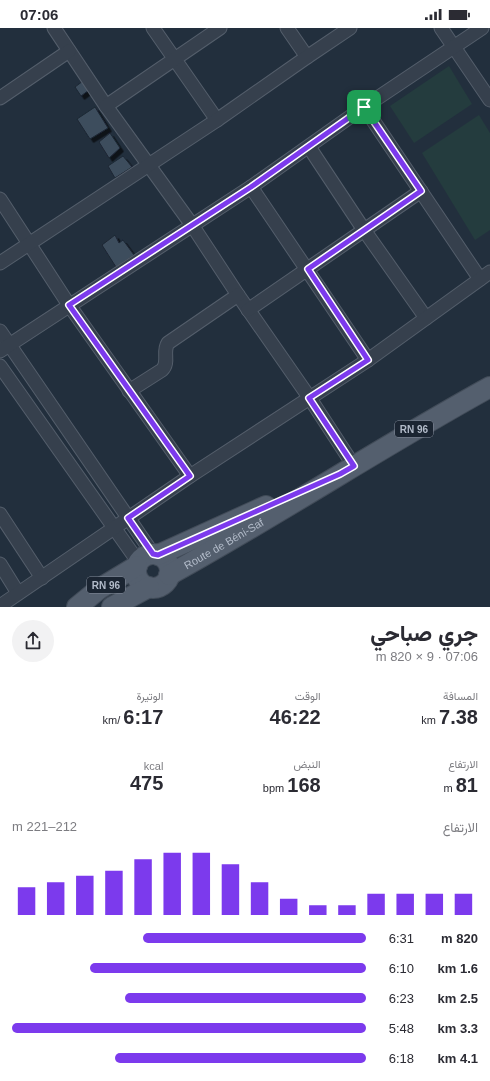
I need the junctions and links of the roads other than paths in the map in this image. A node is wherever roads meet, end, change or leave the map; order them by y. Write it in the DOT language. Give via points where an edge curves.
graph roads {
  1 [pos="153,28"];
  2 [pos="220,28"];
  3 [pos="287,28"];
  4 [pos="350,28"];
  5 [pos="441,28"];
  6 [pos="482,28"];
  7 [pos="56,29"];
  8 [pos="454,47"];
  9 [pos="69,51"];
  10 [pos="306,57"];
  11 [pos="174,59"];
  12 [pos="0,98"];
  13 [pos="490,100"];
  14 [pos="106,106"];
  15 [pos="364,107"];
  16 [pos="218,120"];
  17 [pos="309,147"];
  18 [pos="148,164"];
  19 [pos="251,187"];
  20 [pos="421,191"];
  21 [pos="0,199"];
  22 [pos="192,225"];
  23 [pos="364,230"];
  24 [pos="30,243"];
  25 [pos="0,264"];
  26 [pos="308,269"];
  27 [pos="485,276"];
  28 [pos="238,295"];
  29 [pos="69,305"];
  30 [pos="248,310"];
  31 [pos="426,318"];
  32 [pos="0,331"];
  33 [pos="5,348"];
  34 [pos="368,360"];
  35 [pos="0,366"];
  36 [pos="490,387"];
  37 [pos="129,391"];
  38 [pos="309,398"];
  39 [pos="347,470"];
  40 [pos="190,476"];
  41 [pos="0,514"];
  42 [pos="128,518"];
  43 [pos="113,528"];
  44 [pos="147,560"];
  45 [pos="0,564"];
  46 [pos="170,575"];
  47 [pos="42,578"];
  48 [pos="149,587"];
  49 [pos="18,593"];
  50 [pos="0,606"];
  51 [pos="77,607"];
  52 [pos="112,607"];
  1 -- 11 [label="street"];
  2 -- 11 [label="street"];
  3 -- 10 [label="street"];
  4 -- 10 [label="street"];
  5 -- 8 [label="street"];
  6 -- 8 [label="street"];
  7 -- 9 [label="street"];
  8 -- 13 [label="street"];
  8 -- 15 [label="street"];
  9 -- 12 [label="street"];
  9 -- 14 [label="street"];
  10 -- 16 [label="street"];
  11 -- 14 [label="street"];
  11 -- 16 [label="street"];
  14 -- 18 [label="street"];
  15 -- 17 [label="street"];
  15 -- 20 [label="street"];
  16 -- 18 [label="street"];
  17 -- 19 [label="street"];
  17 -- 23 [label="street"];
  18 -- 22 [label="street"];
  18 -- 24 [label="street"];
  19 -- 22 [label="street"];
  19 -- 26 [label="street"];
  20 -- 23 [label="street"];
  20 -- 27 [label="street"];
  21 -- 24 [label="street"];
  22 -- 28 [label="street"];
  22 -- 29 [label="street"];
  23 -- 26 [label="street"];
  23 -- 31 [label="street"];
  24 -- 25 [label="street"];
  24 -- 29 [label="street"];
  26 -- 30 [label="street"];
  26 -- 34 [label="street"];
  27 -- 31 [label="street"];
  28 -- 30 [label="street"];
  28 -- 37 [label="street" via="168,343 165,348 165,367"];
  29 -- 33 [label="street"];
  29 -- 37 [label="street"];
  30 -- 38 [label="street"];
  31 -- 34 [label="street"];
  32 -- 33 [label="street"];
  33 -- 42 [label="street"];
  34 -- 38 [label="street"];
  35 -- 43 [label="street"];
  36 -- 39 [label="main road, Route de Béni-Saf / RN 96" via="429,420"];
  37 -- 40 [label="street"];
  38 -- 39 [label="street"];
  38 -- 40 [label="street"];
  39 -- 44 [label="main road, Route de Béni-Saf / RN 96"];
  39 -- 46 [label="main road, Route de Béni-Saf / RN 96"];
  40 -- 42 [label="street"];
  41 -- 47 [label="street"];
  42 -- 43 [label="street"];
  42 -- 44 [label="street"];
  43 -- 44 [label="street"];
  43 -- 47 [label="street"];
  44 -- 46 [label="main road" via="167,560"];
  44 -- 48 [label="main road" via="137,571 140,581"];
  44 -- 51 [label="main road, Route de Béni-Saf / RN 96" via="99,589"];
  45 -- 49 [label="street"];
  46 -- 48 [label="main road" via="159,586"];
  47 -- 49 [label="street"];
  48 -- 52 [label="main road, RN 96"];
  49 -- 50 [label="street"];
}
